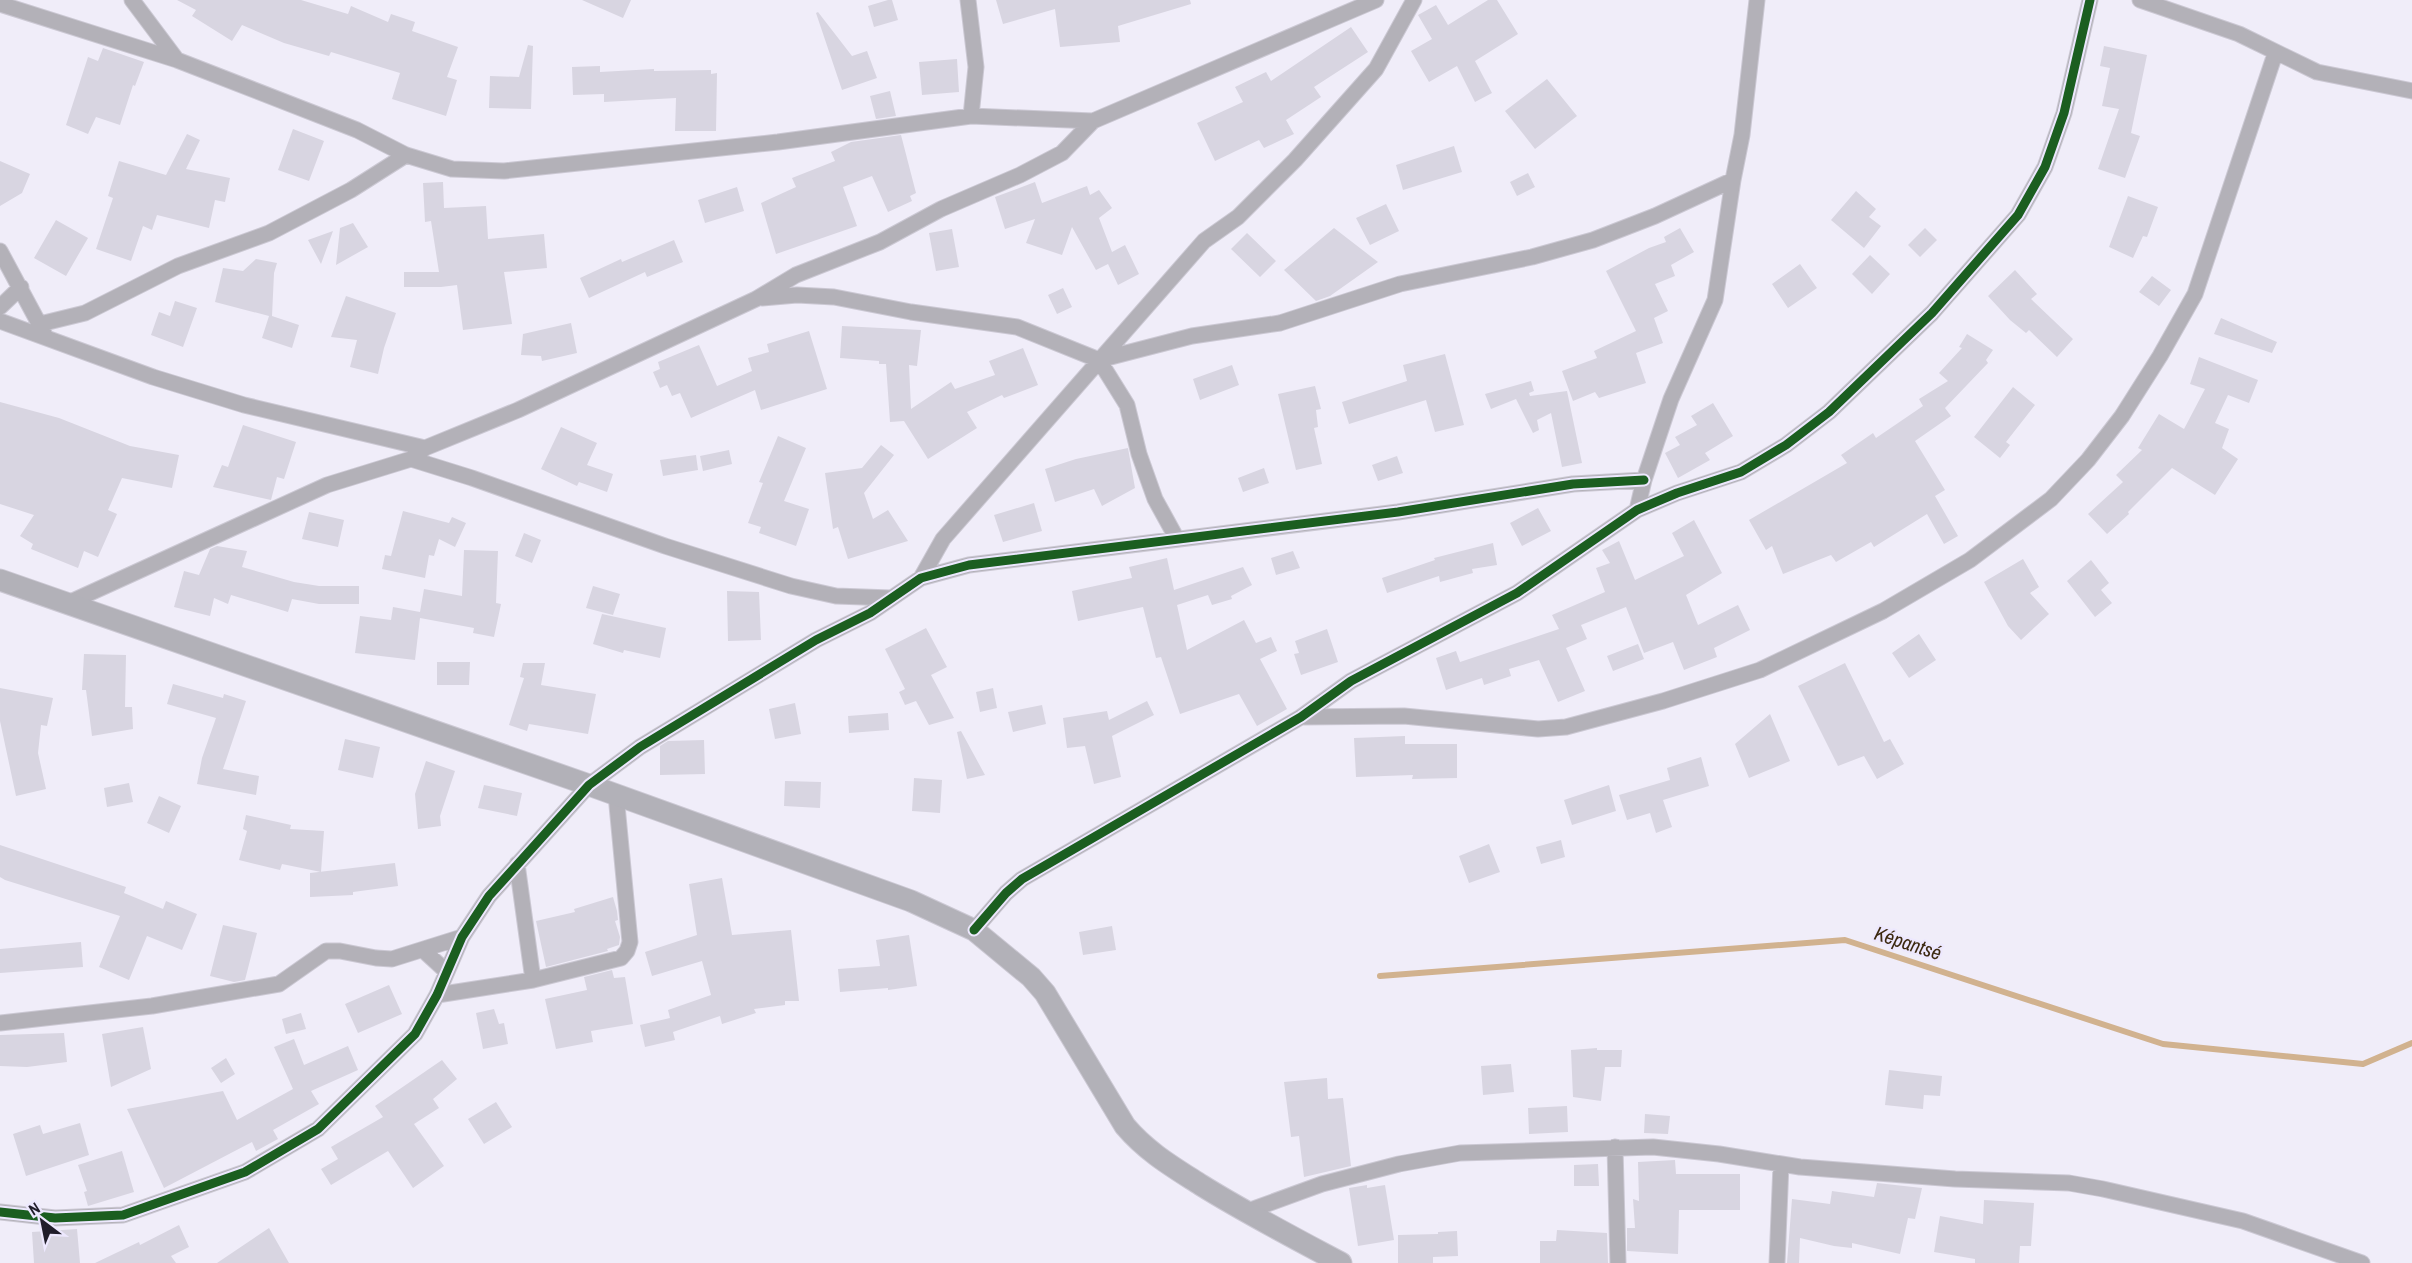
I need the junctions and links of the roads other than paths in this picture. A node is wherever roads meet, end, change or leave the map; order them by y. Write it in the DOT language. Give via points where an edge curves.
graph roads {
  1 [pos="132,0"];
  2 [pos="968,0"];
  3 [pos="1376,0"];
  4 [pos="1414,0"];
  5 [pos="1757,0"];
  6 [pos="2090,0"];
  7 [pos="2140,0"];
  8 [pos="0,4"];
  9 [pos="2275,54"];
  10 [pos="177,60"];
  11 [pos="2412,91"];
  12 [pos="971,116"];
  13 [pos="1093,121"];
  14 [pos="406,155"];
  15 [pos="1733,180"];
  16 [pos="0,251"];
  17 [pos="21,287"];
  18 [pos="756,299"];
  19 [pos="0,306"];
  20 [pos="0,321"];
  21 [pos="43,331"];
  22 [pos="1099,360"];
  23 [pos="425,448"];
  24 [pos="411,459"];
  25 [pos="1644,480"];
  26 [pos="1638,510"];
  27 [pos="1177,539"];
  28 [pos="921,578"];
  29 [pos="0,580"];
  30 [pos="891,598"];
  31 [pos="66,604"];
  32 [pos="1301,717"];
  33 [pos="589,785"];
  34 [pos="616,795"];
  35 [pos="516,864"];
  36 [pos="974,930"];
  37 [pos="462,937"];
  38 [pos="423,950"];
  39 [pos="447,972"];
  40 [pos="533,980"];
  41 [pos="437,995"];
  42 [pos="0,1023"];
  43 [pos="1615,1147"];
  44 [pos="1781,1164"];
  45 [pos="0,1212"];
  46 [pos="1245,1212"];
  47 [pos="1341,1263"];
  48 [pos="1618,1263"];
  49 [pos="1776,1263"];
  50 [pos="2362,1263"];
  1 -- 10 [label="street"];
  2 -- 12 [label="street" via="976,67"];
  3 -- 13 [label="street"];
  4 -- 22 [label="street" via="1376,69 1238,217 1204,241"];
  5 -- 15 [label="street" via="1743,135"];
  6 -- 26 [label="street" via="2064,113 2045,167 2018,215 1932,313 1829,411 1786,445 1741,471"];
  7 -- 9 [label="street" via="2239,34"];
  8 -- 10 [label="street"];
  9 -- 11 [label="street" via="2317,72"];
  9 -- 32 [label="street" via="2195,294 2160,356 2088,460 2051,499 1970,560 1884,610 1760,670 1566,728 1538,729 1404,716"];
  10 -- 14 [label="street" via="357,130"];
  12 -- 13 [label="street"];
  12 -- 14 [label="street" via="778,142 504,171 452,169"];
  13 -- 18 [label="street" via="1062,153 879,242 796,275"];
  14 -- 21 [label="street" via="351,190 269,233 178,266"];
  15 -- 22 [label="street" via="1593,240 1532,257 1400,284 1280,323 1192,336"];
  15 -- 25 [label="street" via="1715,300 1671,399"];
  16 -- 17 [label="street"];
  17 -- 19 [label="street"];
  17 -- 21 [label="street"];
  18 -- 22 [label="street" via="834,297 1017,327"];
  18 -- 23 [label="street" via="519,410"];
  20 -- 21 [label="street"];
  21 -- 23 [label="street" via="153,377 244,405"];
  22 -- 27 [label="street" via="1127,405 1155,499"];
  22 -- 28 [label="street" via="943,539"];
  23 -- 24 [label="street"];
  24 -- 30 [label="street" via="791,586 837,596"];
  24 -- 31 [label="street" via="327,485"];
  25 -- 26 [label="street"];
  25 -- 27 [label="street" via="1573,484 1398,512"];
  26 -- 32 [label="street" via="1517,592 1351,681"];
  27 -- 28 [label="street" via="969,565"];
  28 -- 30 [label="street"];
  29 -- 31 [label="main road"];
  30 -- 33 [label="street" via="650,741"];
  31 -- 33 [label="main road"];
  32 -- 36 [label="street" via="1022,879"];
  33 -- 34 [label="main road"];
  33 -- 35 [label="street"];
  34 -- 36 [label="main road" via="911,901"];
  34 -- 40 [label="street" via="630,942 627,951 621,958"];
  35 -- 37 [label="street"];
  35 -- 40 [label="street"];
  36 -- 46 [label="main road" via="1045,993 1125,1126 1139,1142"];
  37 -- 38 [label="street"];
  37 -- 39 [label="street"];
  38 -- 39 [label="street"];
  38 -- 42 [label="street" via="392,959 326,951 279,984 152,1006"];
  39 -- 41 [label="street"];
  40 -- 41 [label="street"];
  41 -- 45 [label="street" via="415,1034 318,1128 245,1172 123,1215 55,1218"];
  43 -- 44 [label="street" via="1675,1149"];
  43 -- 46 [label="street" via="1460,1153 1322,1184"];
  43 -- 48 [label="street"];
  44 -- 49 [label="street"];
  44 -- 50 [label="street" via="1955,1179 2069,1183 2243,1221"];
  46 -- 47 [label="main road"];
}
